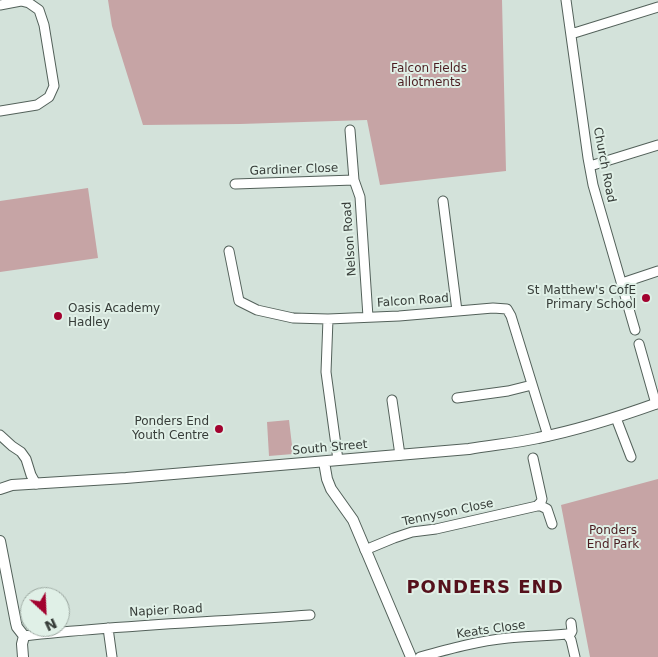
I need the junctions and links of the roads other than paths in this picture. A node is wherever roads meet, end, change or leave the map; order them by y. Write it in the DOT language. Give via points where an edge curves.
graph roads {
  1 [pos="566,0"];
  2 [pos="0,5"];
  3 [pos="658,7"];
  4 [pos="571,34"];
  5 [pos="0,111"];
  6 [pos="350,130"];
  7 [pos="658,145"];
  8 [pos="590,166"];
  9 [pos="354,180"];
  10 [pos="235,184"];
  11 [pos="443,201"];
  12 [pos="230,251"];
  13 [pos="658,272"];
  14 [pos="622,283"];
  15 [pos="457,311"];
  16 [pos="368,317"];
  17 [pos="328,319"];
  18 [pos="636,330"];
  19 [pos="639,344"];
  20 [pos="532,385"];
  21 [pos="463,395"];
  22 [pos="657,404"];
  23 [pos="391,406"];
  24 [pos="616,418"];
  25 [pos="0,436"];
  26 [pos="548,436"];
  27 [pos="400,455"];
  28 [pos="631,457"];
  29 [pos="533,458"];
  30 [pos="338,460"];
  31 [pos="324,462"];
  32 [pos="36,484"];
  33 [pos="0,489"];
  34 [pos="537,506"];
  35 [pos="552,524"];
  36 [pos="0,541"];
  37 [pos="365,550"];
  38 [pos="310,615"];
  39 [pos="571,622"];
  40 [pos="108,628"];
  41 [pos="20,631"];
  42 [pos="70,632"];
  43 [pos="567,634"];
  44 [pos="24,637"];
  45 [pos="23,657"];
  46 [pos="112,657"];
  47 [pos="411,657"];
  48 [pos="420,657"];
  49 [pos="575,657"];
  1 -- 4 [label="street, Church Road"];
  2 -- 5 [label="street" via="29,2 39,10 54,86 49,98 37,105"];
  3 -- 4 [label="street"];
  4 -- 8 [label="street, Church Road"];
  6 -- 9 [label="street, Nelson Road"];
  7 -- 8 [label="street"];
  8 -- 14 [label="street, Church Road"];
  9 -- 10 [label="street, Gardiner Close"];
  9 -- 16 [label="street, Nelson Road" via="360,197"];
  11 -- 15 [label="street"];
  12 -- 17 [label="street, Falcon Road" via="239,301 256,310 293,318"];
  13 -- 14 [label="street"];
  14 -- 18 [label="street, Church Road"];
  15 -- 16 [label="street, Falcon Road"];
  15 -- 20 [label="street, Falcon Road" via="507,309"];
  16 -- 17 [label="street, Falcon Road"];
  17 -- 30 [label="street" via="326,372"];
  19 -- 22 [label="street"];
  20 -- 21 [label="street"];
  20 -- 26 [label="street, Falcon Road"];
  22 -- 24 [label="street, South Street"];
  23 -- 27 [label="street"];
  24 -- 26 [label="street, South Street"];
  24 -- 28 [label="street"];
  25 -- 32 [label="street" via="21,452"];
  26 -- 27 [label="street, South Street" via="469,449"];
  27 -- 30 [label="street, South Street"];
  29 -- 34 [label="street" via="542,499"];
  30 -- 31 [label="street, South Street"];
  31 -- 32 [label="street, South Street"];
  31 -- 37 [label="street" via="331,490 351,517"];
  32 -- 33 [label="street, South Street"];
  34 -- 35 [label="street" via="547,508"];
  34 -- 37 [label="street, Tennyson Close" via="412,532"];
  36 -- 41 [label="street"];
  37 -- 47 [label="street"];
  38 -- 40 [label="street, Napier Road"];
  39 -- 43 [label="street" via="572,631"];
  40 -- 42 [label="street, Napier Road"];
  40 -- 46 [label="street"];
  43 -- 48 [label="street, Keats Close" via="485,641"];
  43 -- 49 [label="street"];
  44 -- 45 [label="street"];
}
